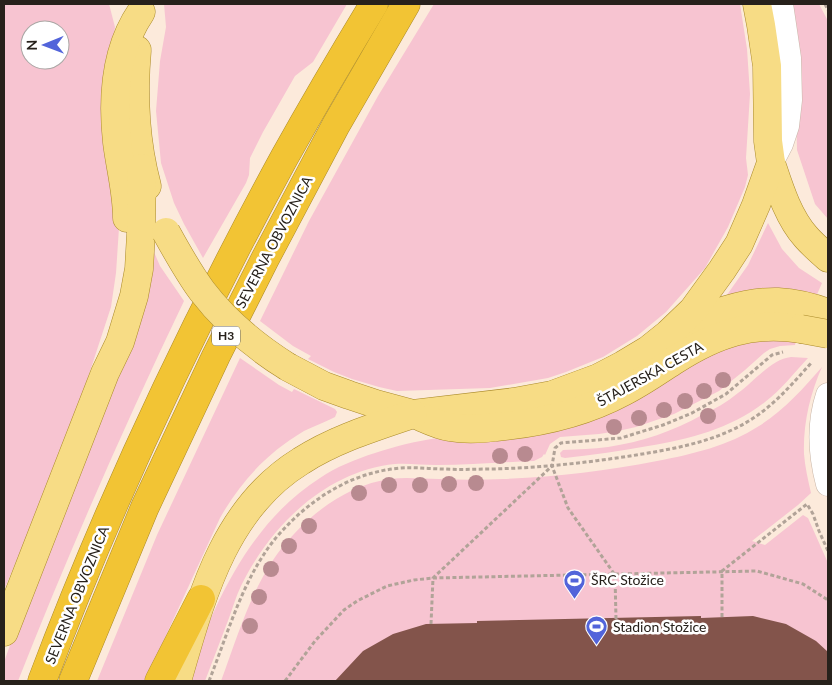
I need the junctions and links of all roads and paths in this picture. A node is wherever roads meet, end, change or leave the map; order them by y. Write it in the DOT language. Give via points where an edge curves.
graph roads {
  1 [pos="374,4"];
  2 [pos="406,4"];
  3 [pos="757,4"];
  4 [pos="781,4"];
  5 [pos="826,4"];
  6 [pos="141,7"];
  7 [pos="828,10"];
  8 [pos="771,163"];
  9 [pos="142,168"];
  10 [pos="828,258"];
  11 [pos="806,325"];
  12 [pos="668,334"];
  13 [pos="828,334"];
  14 [pos="812,362"];
  15 [pos="104,374"];
  16 [pos="828,395"];
  17 [pos="413,414"];
  18 [pos="552,466"];
  19 [pos="828,484"];
  20 [pos="828,551"];
  21 [pos="722,571"];
  22 [pos="615,575"];
  23 [pos="433,578"];
  24 [pos="201,599"];
  25 [pos="828,600"];
  26 [pos="722,617"];
  27 [pos="616,619"];
  28 [pos="431,624"];
  29 [pos="4,632"];
  30 [pos="42,681"];
  31 [pos="73,681"];
  32 [pos="159,681"];
  33 [pos="177,681"];
  34 [pos="210,681"];
  35 [pos="284,681"];
  1 -- 30 [label="highway, SEVERNA OBVOZNICA / H3" via="285,158 191,338 102,534"];
  2 -- 31 [label="highway, SEVERNA OBVOZNICA / H3" via="265,258 216,356 145,507"];
  3 -- 8 [label="main road" via="766,66"];
  4 -- 8 [label="street" via="789,58 790,100 788,126"];
  5 -- 7 [label="path"];
  6 -- 9 [label="main road" via="135,80"];
  6 -- 15 [label="main road" via="126,40 116,81 115,120 127,213 127,250 124,283"];
  8 -- 10 [label="main road" via="796,223"];
  8 -- 12 [label="main road" via="739,244 693,310"];
  9 -- 15 [label="main road" via="140,269 120,342"];
  9 -- 17 [label="main road, ŠTAJERSKA CESTA, bridge" via="156,213 179,256 202,292 244,335 288,367 324,386"];
  11 -- 12 [label="main road, ŠTAJERSKA CESTA" via="794,304 762,303 715,314"];
  11 -- 13 [label="main road, ŠTAJERSKA CESTA, bridge"];
  11 -- 17 [label="main road, ŠTAJERSKA CESTA" via="737,330 677,358 624,392 587,408 531,424 449,427"];
  11 -- 18 [label="path" via="726,394 692,413 621,438 561,444 555,448"];
  12 -- 17 [label="main road" via="623,365 552,395"];
  14 -- 18 [label="path" via="764,411 722,434 651,452"];
  15 -- 29 [label="main road"];
  16 -- 19 [label="street" via="821,437"];
  17 -- 24 [label="main road" via="323,448 278,477 253,501 232,533"];
  18 -- 22 [label="path" via="568,508"];
  18 -- 23 [label="path"];
  18 -- 34 [label="path" via="400,468 365,474 343,483 296,517 256,567"];
  20 -- 21 [label="path" via="807,504"];
  21 -- 22 [label="path"];
  21 -- 25 [label="path" via="758,571 803,584"];
  21 -- 26 [label="path"];
  22 -- 23 [label="path"];
  22 -- 27 [label="path"];
  23 -- 28 [label="path"];
  23 -- 35 [label="path" via="387,586 357,601 315,640"];
  24 -- 32 [label="highway"];
  24 -- 33 [label="main road"];
}
